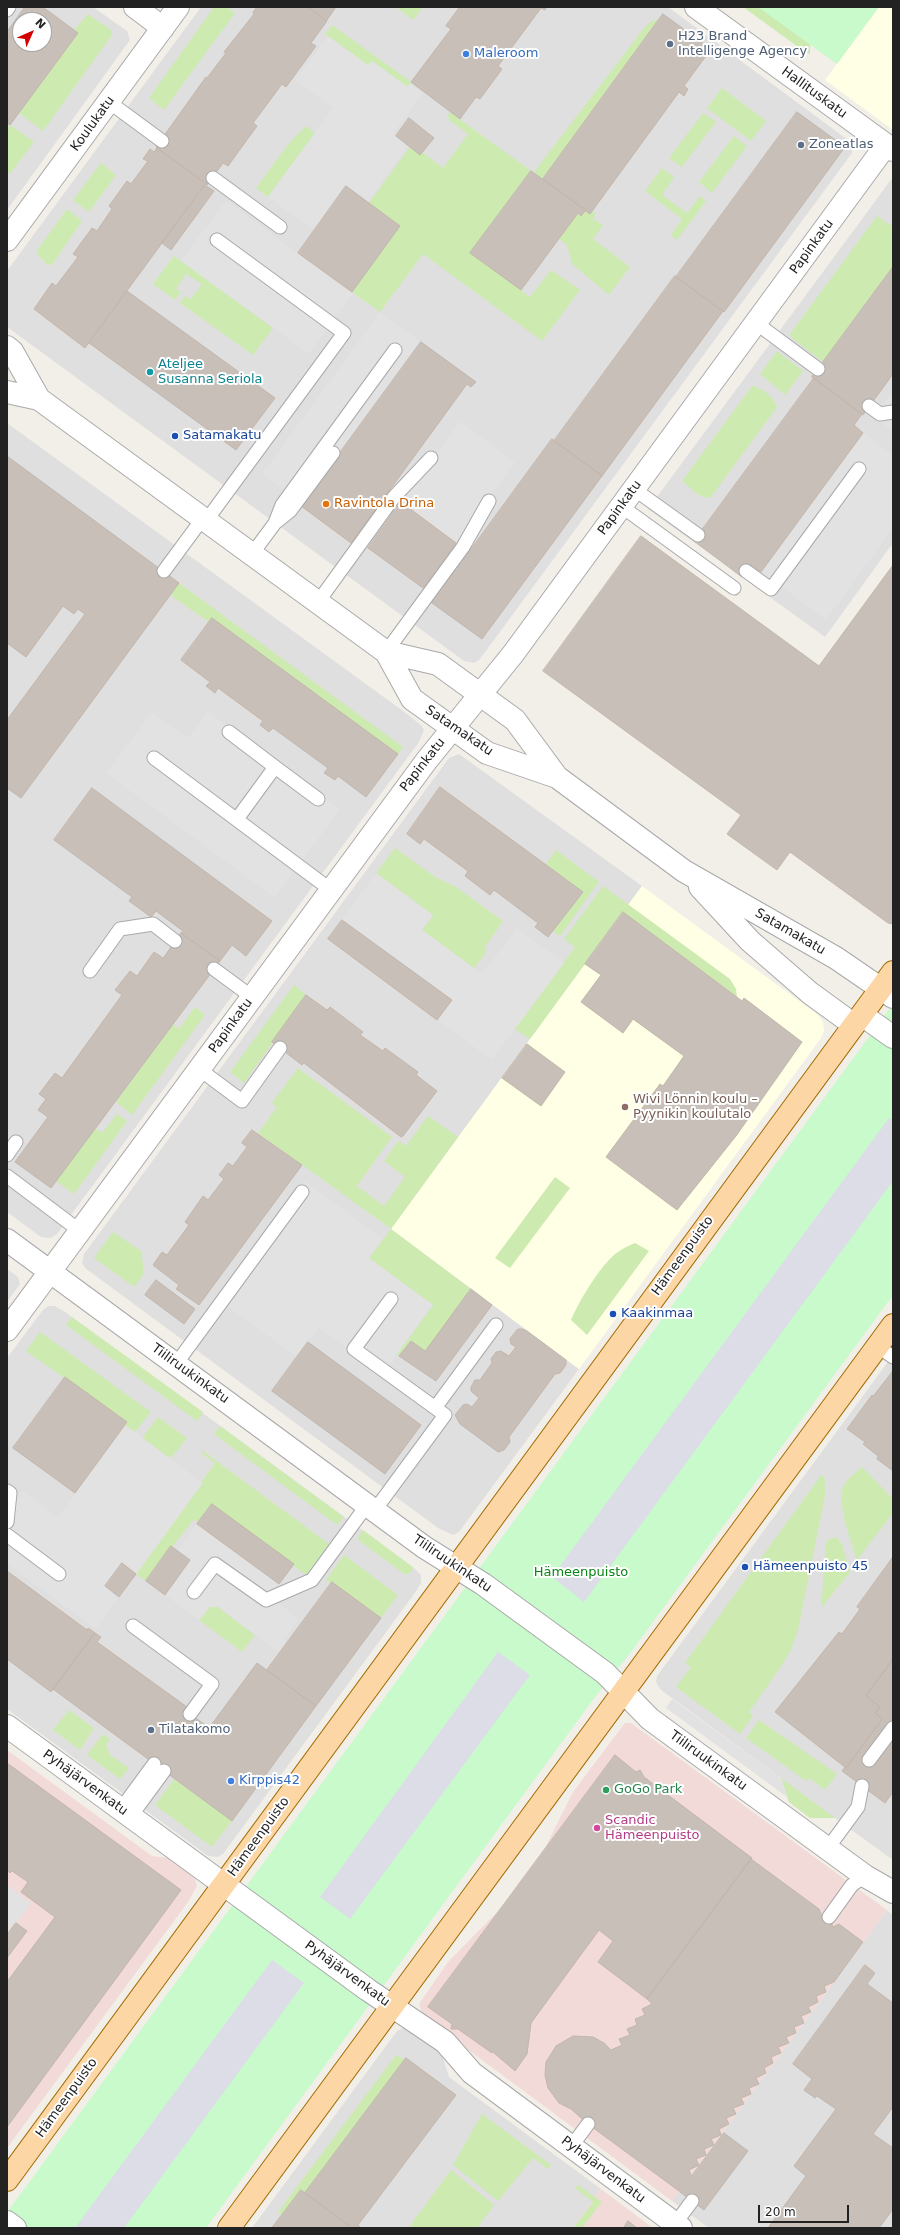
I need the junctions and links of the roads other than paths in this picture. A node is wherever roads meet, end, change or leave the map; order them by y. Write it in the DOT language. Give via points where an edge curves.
graph roads {
  1 [pos="9,7"];
  2 [pos="135,7"];
  3 [pos="178,7"];
  4 [pos="696,7"];
  5 [pos="7,10"];
  6 [pos="163,28"];
  7 [pos="109,102"];
  8 [pos="162,140"];
  9 [pos="890,148"];
  10 [pos="213,178"];
  11 [pos="280,227"];
  12 [pos="7,240"];
  13 [pos="217,240"];
  14 [pos="756,323"];
  15 [pos="7,347"];
  16 [pos="395,350"];
  17 [pos="818,369"];
  18 [pos="7,392"];
  19 [pos="39,399"];
  20 [pos="869,406"];
  21 [pos="893,412"];
  22 [pos="333,453"];
  23 [pos="431,458"];
  24 [pos="859,469"];
  25 [pos="634,488"];
  26 [pos="489,501"];
  27 [pos="621,506"];
  28 [pos="205,519"];
  29 [pos="275,523"];
  30 [pos="698,535"];
  31 [pos="252,554"];
  32 [pos="164,571"];
  33 [pos="746,571"];
  34 [pos="734,588"];
  35 [pos="318,602"];
  36 [pos="386,652"];
  37 [pos="480,694"];
  38 [pos="452,728"];
  39 [pos="229,732"];
  40 [pos="154,758"];
  41 [pos="275,767"];
  42 [pos="557,776"];
  43 [pos="318,798"];
  44 [pos="237,819"];
  45 [pos="684,871"];
  46 [pos="331,890"];
  47 [pos="175,941"];
  48 [pos="214,969"];
  49 [pos="90,970"];
  50 [pos="889,986"];
  51 [pos="252,997"];
  52 [pos="858,1020"];
  53 [pos="893,1037"];
  54 [pos="280,1048"];
  55 [pos="199,1070"];
  56 [pos="16,1142"];
  57 [pos="7,1154"];
  58 [pos="7,1176"];
  59 [pos="302,1192"];
  60 [pos="80,1231"];
  61 [pos="7,1240"];
  62 [pos="50,1272"];
  63 [pos="391,1299"];
  64 [pos="496,1325"];
  65 [pos="7,1330"];
  66 [pos="889,1339"];
  67 [pos="176,1364"];
  68 [pos="435,1408"];
  69 [pos="7,1491"];
  70 [pos="371,1508"];
  71 [pos="7,1522"];
  72 [pos="7,1536"];
  73 [pos="456,1567"];
  74 [pos="60,1574"];
  75 [pos="194,1592"];
  76 [pos="133,1626"];
  77 [pos="623,1691"];
  78 [pos="190,1714"];
  79 [pos="7,1726"];
  80 [pos="893,1728"];
  81 [pos="869,1760"];
  82 [pos="159,1767"];
  83 [pos="862,1786"];
  84 [pos="126,1812"];
  85 [pos="828,1848"];
  86 [pos="865,1876"];
  87 [pos="225,1884"];
  88 [pos="893,1892"];
  89 [pos="829,1917"];
  90 [pos="392,2006"];
  91 [pos="588,2124"];
  92 [pos="571,2146"];
  93 [pos="7,2180"];
  94 [pos="692,2201"];
  95 [pos="7,2222"];
  96 [pos="678,2226"];
  97 [pos="15,2228"];
  98 [pos="229,2228"];
  1 -- 5 [label="lane"];
  2 -- 6 [label="street"];
  3 -- 6 [label="street, Koulukatu"];
  4 -- 9 [label="street, Hallituskatu"];
  6 -- 7 [label="street, Koulukatu"];
  7 -- 8 [label="lane"];
  7 -- 12 [label="street, Koulukatu"];
  9 -- 14 [label="street, Papinkatu"];
  10 -- 11 [label="lane"];
  13 -- 28 [label="lane" via="344,333"];
  14 -- 17 [label="lane"];
  14 -- 25 [label="street, Papinkatu"];
  15 -- 19 [label="street, Satamakatu" via="12,351"];
  16 -- 29 [label="lane" via="282,505"];
  18 -- 19 [label="street, Satamakatu"];
  19 -- 28 [label="street, Satamakatu"];
  20 -- 21 [label="lane" via="880,414"];
  22 -- 29 [label="lane" via="290,511"];
  23 -- 35 [label="lane" via="394,497"];
  24 -- 33 [label="lane" via="771,589"];
  25 -- 27 [label="street, Papinkatu"];
  25 -- 30 [label="lane"];
  26 -- 36 [label="lane" via="463,547"];
  27 -- 34 [label="lane"];
  27 -- 37 [label="street, Papinkatu" via="513,654"];
  28 -- 31 [label="street, Satamakatu"];
  28 -- 32 [label="lane"];
  29 -- 31 [label="lane"];
  31 -- 35 [label="street, Satamakatu"];
  35 -- 36 [label="street, Satamakatu"];
  36 -- 37 [label="street, Satamakatu" via="438,664"];
  36 -- 38 [label="street, Satamakatu" via="412,699"];
  37 -- 38 [label="street, Papinkatu"];
  37 -- 42 [label="street, Satamakatu" via="515,720"];
  38 -- 42 [label="street, Satamakatu" via="487,753"];
  38 -- 46 [label="street, Papinkatu"];
  39 -- 41 [label="lane"];
  40 -- 44 [label="lane"];
  41 -- 43 [label="lane"];
  41 -- 44 [label="lane"];
  42 -- 45 [label="street, Satamakatu"];
  44 -- 46 [label="lane"];
  45 -- 50 [label="street, Satamakatu"];
  45 -- 52 [label="street, Satamakatu" via="750,941 810,993"];
  46 -- 51 [label="street, Papinkatu"];
  47 -- 49 [label="lane" via="153,924 120,929"];
  48 -- 51 [label="lane"];
  50 -- 52 [label="main road, Hämeenpuisto"];
  51 -- 55 [label="street, Papinkatu"];
  52 -- 53 [label="street, Satamakatu"];
  52 -- 73 [label="main road, Hämeenpuisto"];
  54 -- 55 [label="lane" via="242,1101"];
  55 -- 60 [label="street, Papinkatu"];
  56 -- 57 [label="lane"];
  58 -- 60 [label="lane"];
  59 -- 67 [label="lane"];
  60 -- 62 [label="street, Papinkatu"];
  61 -- 62 [label="street, Tiiliruukinkatu"];
  62 -- 65 [label="street, Papinkatu"];
  62 -- 67 [label="street, Tiiliruukinkatu"];
  63 -- 68 [label="lane" via="354,1349"];
  64 -- 68 [label="lane"];
  66 -- 77 [label="main road"];
  67 -- 70 [label="street, Tiiliruukinkatu"];
  68 -- 70 [label="lane" via="445,1415"];
  69 -- 71 [label="lane" via="10,1493"];
  70 -- 73 [label="street, Tiiliruukinkatu"];
  70 -- 75 [label="lane" via="312,1580 266,1600 215,1564"];
  72 -- 74 [label="lane"];
  73 -- 77 [label="street, Tiiliruukinkatu" via="605,1673"];
  73 -- 87 [label="main road, Hämeenpuisto"];
  76 -- 78 [label="lane" via="212,1684"];
  77 -- 85 [label="street, Tiiliruukinkatu" via="650,1719"];
  77 -- 90 [label="main road"];
  79 -- 84 [label="street, Pyhäjärvenkatu"];
  80 -- 81 [label="lane"];
  82 -- 84 [label="lane"];
  83 -- 85 [label="lane" via="858,1807"];
  84 -- 87 [label="street, Pyhäjärvenkatu"];
  85 -- 86 [label="street, Tiiliruukinkatu"];
  86 -- 88 [label="street, Tiiliruukinkatu"];
  86 -- 89 [label="lane" via="852,1885"];
  87 -- 90 [label="street, Pyhäjärvenkatu"];
  87 -- 93 [label="main road, Hämeenpuisto"];
  90 -- 92 [label="street, Pyhäjärvenkatu" via="445,2042 472,2073"];
  90 -- 98 [label="main road"];
  91 -- 92 [label="lane"];
  92 -- 96 [label="street, Pyhäjärvenkatu"];
  94 -- 96 [label="lane"];
  95 -- 97 [label="street"];
}
